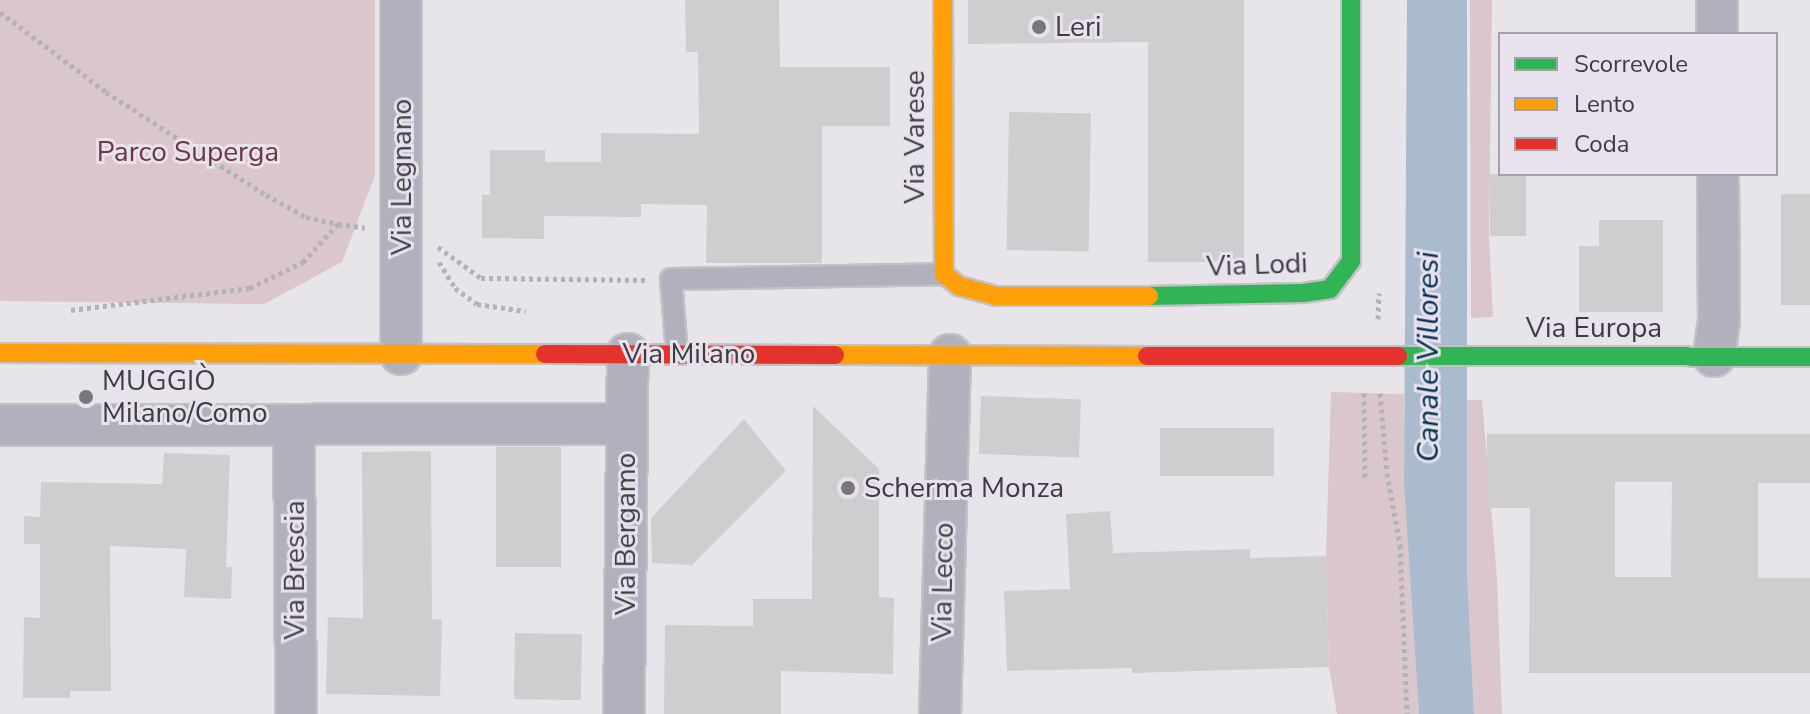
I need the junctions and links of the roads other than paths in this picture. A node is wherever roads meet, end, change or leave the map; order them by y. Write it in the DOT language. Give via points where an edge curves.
graph roads {
  1 [pos="401,0"];
  2 [pos="943,0"];
  3 [pos="1351,0"];
  4 [pos="1717,0"];
  5 [pos="1717,32"];
  6 [pos="1718,176"];
  7 [pos="944,274"];
  8 [pos="0,353"];
  9 [pos="401,354"];
  10 [pos="628,354"];
  11 [pos="677,354"];
  12 [pos="950,355"];
  13 [pos="1376,356"];
  14 [pos="1714,356"];
  15 [pos="1810,357"];
  16 [pos="627,424"];
  17 [pos="0,425"];
  18 [pos="294,426"];
  19 [pos="296,714"];
  20 [pos="624,714"];
  21 [pos="940,714"];
  1 -- 9 [label="street, Via Legnano" via="412,235"];
  2 -- 7 [label="street, Via Varese"];
  3 -- 7 [label="street, Via Lodi" via="1351,261 1330,289 1011,296 959,286"];
  4 -- 5 [label="street"];
  6 -- 14 [label="street" via="1719,322"];
  7 -- 11 [label="lane" via="671,279"];
  8 -- 9 [label="street, Via Milano"];
  9 -- 10 [label="street, Via Milano"];
  10 -- 11 [label="street, Via Milano"];
  10 -- 16 [label="street, Via Bergamo"];
  11 -- 12 [label="street, Via Milano"];
  12 -- 13 [label="street, Via Milano"];
  12 -- 21 [label="street, Via Lecco"];
  13 -- 14 [label="street, Via Europa"];
  14 -- 15 [label="street, Via Europa"];
  16 -- 18 [label="street"];
  16 -- 20 [label="street, Via Bergamo"];
  17 -- 18 [label="street"];
  18 -- 19 [label="street, Via Brescia"];
}
